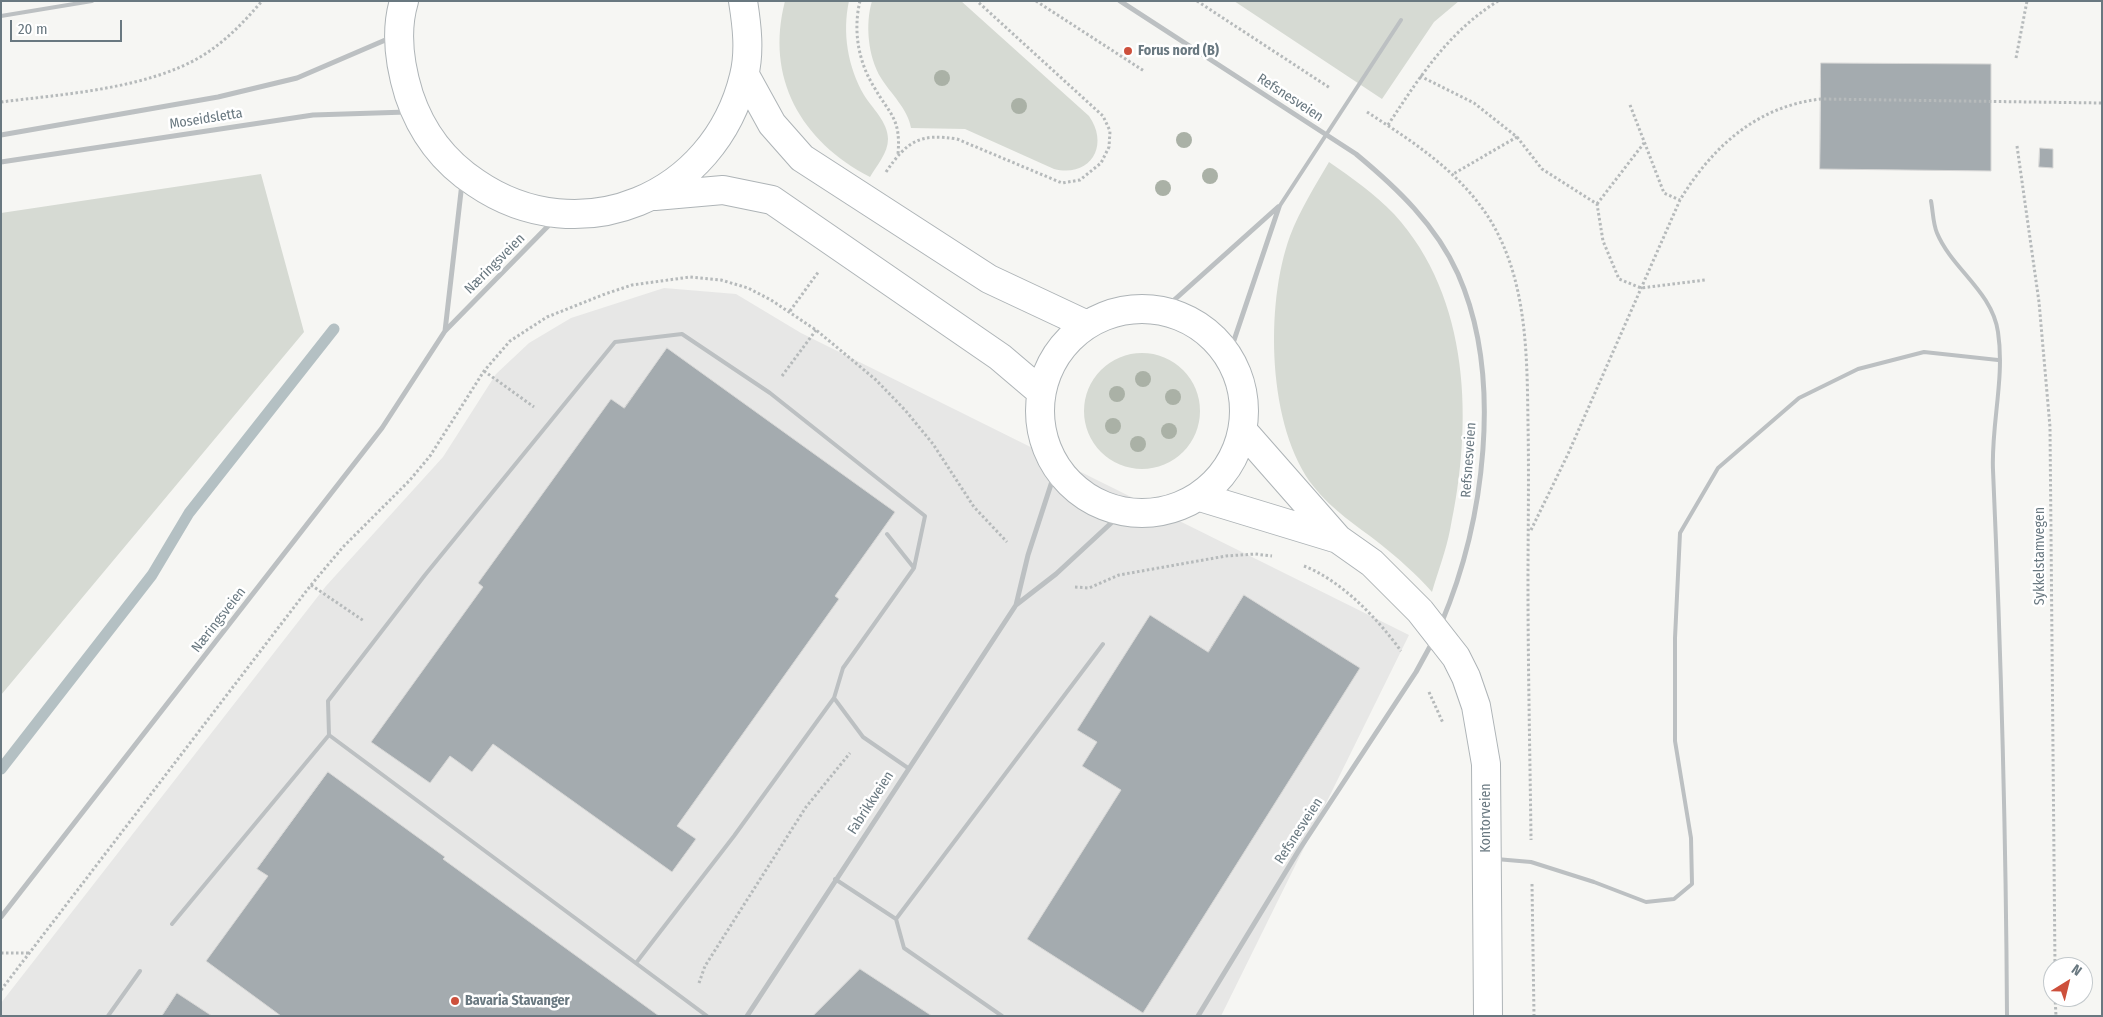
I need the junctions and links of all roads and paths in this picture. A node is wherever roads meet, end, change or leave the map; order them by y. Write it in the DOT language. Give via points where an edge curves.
graph roads {
  1 [pos="92,1"];
  2 [pos="262,1"];
  3 [pos="404,1"];
  4 [pos="743,1"];
  5 [pos="860,1"];
  6 [pos="977,1"];
  7 [pos="1036,1"];
  8 [pos="1120,1"];
  9 [pos="1197,1"];
  10 [pos="1498,1"];
  11 [pos="2027,1"];
  12 [pos="1,16"];
  13 [pos="1401,20"];
  14 [pos="400,34"];
  15 [pos="2016,58"];
  16 [pos="1144,71"];
  17 [pos="745,75"];
  18 [pos="1420,76"];
  19 [pos="1348,100"];
  20 [pos="1,102"];
  21 [pos="2102,103"];
  22 [pos="1630,105"];
  23 [pos="415,112"];
  24 [pos="1388,125"];
  25 [pos="1326,134"];
  26 [pos="1,135"];
  27 [pos="1517,137"];
  28 [pos="1644,143"];
  29 [pos="2017,146"];
  30 [pos="898,154"];
  31 [pos="1,162"];
  32 [pos="885,174"];
  33 [pos="1453,174"];
  34 [pos="463,175"];
  35 [pos="651,196"];
  36 [pos="1680,200"];
  37 [pos="1931,200"];
  38 [pos="1598,204"];
  39 [pos="1279,207"];
  40 [pos="561,214"];
  41 [pos="824,263"];
  42 [pos="1705,280"];
  43 [pos="1641,288"];
  44 [pos="1163,310"];
  45 [pos="790,311"];
  46 [pos="1085,324"];
  47 [pos="816,330"];
  48 [pos="445,331"];
  49 [pos="1229,355"];
  50 [pos="1998,360"];
  51 [pos="484,371"];
  52 [pos="1040,391"];
  53 [pos="770,393"];
  54 [pos="553,421"];
  55 [pos="1244,432"];
  56 [pos="1056,469"];
  57 [pos="1200,497"];
  58 [pos="1122,513"];
  59 [pos="1530,531"];
  60 [pos="887,534"];
  61 [pos="1338,539"];
  62 [pos="1007,542"];
  63 [pos="1281,557"];
  64 [pos="1296,563"];
  65 [pos="914,568"];
  66 [pos="311,585"];
  67 [pos="1072,586"];
  68 [pos="1016,605"];
  69 [pos="1438,631"];
  70 [pos="381,632"];
  71 [pos="1103,644"];
  72 [pos="1402,651"];
  73 [pos="834,698"];
  74 [pos="328,735"];
  75 [pos="863,737"];
  76 [pos="908,768"];
  77 [pos="1486,859"];
  78 [pos="1531,862"];
  79 [pos="835,878"];
  80 [pos="1,917"];
  81 [pos="896,919"];
  82 [pos="172,924"];
  83 [pos="31,952"];
  84 [pos="1,953"];
  85 [pos="2055,957"];
  86 [pos="636,964"];
  87 [pos="140,971"];
  88 [pos="1,990"];
  89 [pos="692,1005"];
  90 [pos="108,1016"];
  91 [pos="707,1016"];
  92 [pos="747,1016"];
  93 [pos="1002,1016"];
  94 [pos="1198,1016"];
  95 [pos="1488,1016"];
  96 [pos="1534,1016"];
  97 [pos="2006,1016"];
  1 -- 12 [label="lane"];
  2 -- 20 [label="path" via="225,39 202,56 168,72 131,82"];
  3 -- 14 [label="street"];
  4 -- 17 [label="street" via="748,50"];
  5 -- 30 [label="path" via="857,39 862,62 895,120 900,133"];
  6 -- 30 [label="path" via="1104,116 1110,131 1101,163 1080,180 1062,183 957,139 921,138"];
  7 -- 16 [label="path"];
  8 -- 25 [label="street, Refsnesveien"];
  9 -- 19 [label="path"];
  10 -- 18 [label="path" via="1470,20"];
  11 -- 15 [label="path"];
  13 -- 19 [label="lane"];
  14 -- 23 [label="street" via="403,74"];
  14 -- 26 [label="street, Moseidsletta" via="297,78 218,98"];
  17 -- 35 [label="street" via="736,106 702,159 679,180"];
  17 -- 46 [label="street" via="772,124 802,158 989,279"];
  18 -- 24 [label="path"];
  18 -- 27 [label="path" via="1474,103"];
  19 -- 24 [label="path"];
  19 -- 25 [label="lane"];
  21 -- 36 [label="path" via="1803,101 1765,115 1728,139 1695,175"];
  22 -- 28 [label="path"];
  23 -- 31 [label="street, Moseidsletta" via="314,115"];
  23 -- 34 [label="street" via="428,135"];
  24 -- 33 [label="path"];
  25 -- 39 [label="lane"];
  25 -- 69 [label="street, Refsnesveien" via="1389,181 1413,206 1437,237 1458,274 1472,315 1481,357 1482,456 1476,511 1456,589"];
  27 -- 33 [label="path"];
  27 -- 38 [label="path" via="1542,169"];
  28 -- 36 [label="path" via="1664,193"];
  28 -- 38 [label="path"];
  29 -- 85 [label="path, Sykkelstamvegen" via="2039,302 2050,427"];
  30 -- 32 [label="path"];
  33 -- 59 [label="path" via="1487,215 1500,240 1523,311"];
  34 -- 40 [label="street" via="501,198 526,208"];
  34 -- 48 [label="street, Næringsveien"];
  35 -- 40 [label="street" via="615,209"];
  35 -- 52 [label="street" via="724,190 772,200 1000,357"];
  36 -- 43 [label="path"];
  37 -- 50 [label="lane" via="1936,232 1942,244 1988,303 1998,332"];
  38 -- 43 [label="path" via="1603,241 1618,279"];
  39 -- 44 [label="street"];
  39 -- 49 [label="street"];
  40 -- 48 [label="street, Næringsveien"];
  41 -- 45 [label="path"];
  42 -- 43 [label="path"];
  43 -- 59 [label="path" via="1568,454"];
  44 -- 46 [label="street" via="1122,309"];
  44 -- 49 [label="street" via="1201,325"];
  45 -- 47 [label="path"];
  45 -- 51 [label="path" via="748,288 721,280 690,277 632,285 572,306 523,330"];
  46 -- 52 [label="street" via="1056,354"];
  47 -- 53 [label="path"];
  47 -- 62 [label="path" via="876,380 905,410 933,444 974,507"];
  48 -- 80 [label="street, Næringsveien" via="377,436"];
  49 -- 55 [label="street" via="1244,392"];
  50 -- 78 [label="lane" via="1924,352 1858,369 1799,398 1718,468 1713,476 1680,533 1675,741 1691,838 1692,884 1674,899 1646,902"];
  50 -- 97 [label="lane" via="1991,443 2006,822"];
  51 -- 54 [label="path"];
  51 -- 66 [label="path" via="430,456 343,546"];
  52 -- 56 [label="street" via="1041,431"];
  53 -- 54 [label="lane" via="682,334 615,342"];
  53 -- 65 [label="lane" via="925,516"];
  54 -- 70 [label="lane"];
  55 -- 57 [label="street" via="1228,470"];
  55 -- 61 [label="street"];
  56 -- 58 [label="street" via="1085,498"];
  56 -- 68 [label="street, Fabrikkveien"];
  57 -- 58 [label="street" via="1162,513"];
  57 -- 61 [label="street"];
  58 -- 68 [label="street, Fabrikkveien" via="1056,574"];
  59 -- 78 [label="path"];
  60 -- 65 [label="lane"];
  61 -- 69 [label="street, Kontorveien" via="1378,569"];
  63 -- 67 [label="path" via="1255,554 1226,556 1119,575 1088,588"];
  64 -- 72 [label="path" via="1360,604"];
  65 -- 73 [label="lane" via="843,668"];
  66 -- 70 [label="path"];
  66 -- 83 [label="path"];
  68 -- 76 [label="street, Fabrikkveien"];
  69 -- 77 [label="street, Kontorveien" via="1459,663 1476,706 1486,764"];
  69 -- 94 [label="street, Refsnesveien" via="1416,672 1299,850"];
  70 -- 74 [label="lane" via="328,701"];
  71 -- 81 [label="lane"];
  73 -- 75 [label="lane"];
  73 -- 86 [label="lane"];
  74 -- 82 [label="lane"];
  74 -- 86 [label="lane"];
  75 -- 76 [label="lane"];
  75 -- 89 [label="path" via="800,816 705,966"];
  76 -- 79 [label="street, Fabrikkveien"];
  77 -- 78 [label="lane"];
  77 -- 95 [label="street, Kontorveien"];
  78 -- 96 [label="path"];
  79 -- 81 [label="lane"];
  79 -- 92 [label="street, Fabrikkveien"];
  81 -- 93 [label="lane" via="904,948"];
  83 -- 84 [label="path"];
  83 -- 88 [label="path"];
  86 -- 89 [label="lane"];
  87 -- 90 [label="lane"];
  89 -- 91 [label="lane"];
}
